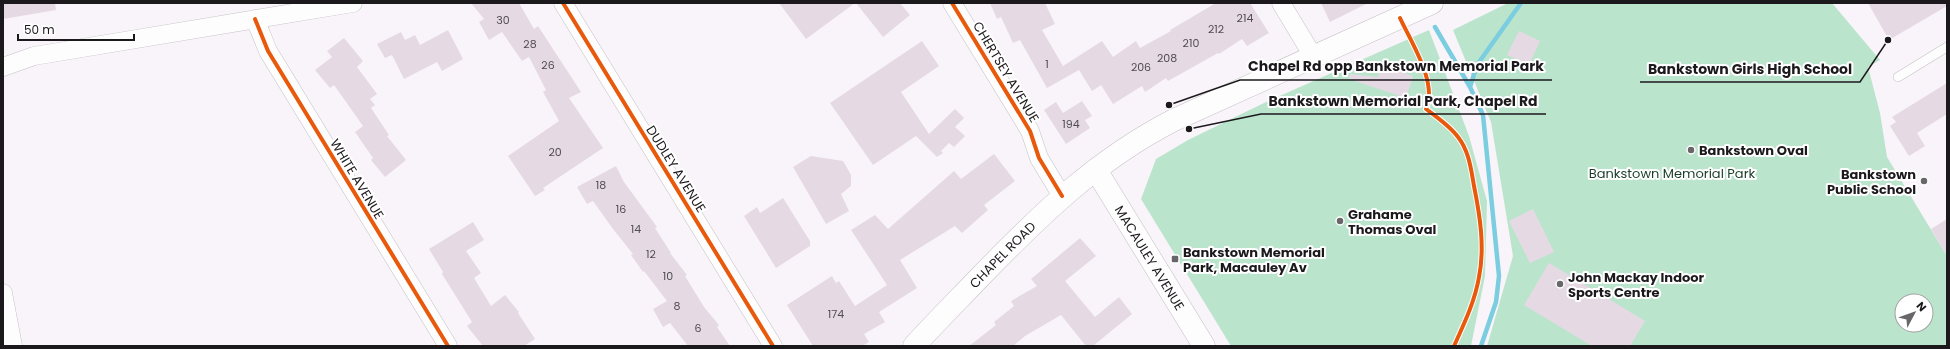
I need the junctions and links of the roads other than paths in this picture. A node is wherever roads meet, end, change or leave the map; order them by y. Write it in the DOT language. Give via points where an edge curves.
graph roads {
  1 [pos="353,3"];
  2 [pos="563,3"];
  3 [pos="952,3"];
  4 [pos="1281,3"];
  5 [pos="1432,3"];
  6 [pos="255,19"];
  7 [pos="1947,47"];
  8 [pos="3,55"];
  9 [pos="34,56"];
  10 [pos="1313,56"];
  11 [pos="3,67"];
  12 [pos="1898,77"];
  13 [pos="1096,170"];
  14 [pos="1062,196"];
  15 [pos="3,293"];
  16 [pos="13,346"];
  17 [pos="448,346"];
  18 [pos="773,346"];
  19 [pos="914,346"];
  20 [pos="1204,346"];
  1 -- 6 [label="street"];
  2 -- 18 [label="street, DUDLEY AVENUE"];
  3 -- 14 [label="street, CHERTSEY AVENUE" via="1030,131 1039,158"];
  4 -- 10 [label="street"];
  5 -- 10 [label="main road, CHAPEL ROAD"];
  6 -- 9 [label="street"];
  6 -- 17 [label="street, WHITE AVENUE" via="268,51"];
  7 -- 12 [label="lane"];
  8 -- 9 [label="street"];
  9 -- 11 [label="street"];
  10 -- 13 [label="main road, CHAPEL ROAD" via="1159,128"];
  13 -- 14 [label="main road, CHAPEL ROAD"];
  13 -- 20 [label="main road, MACAULEY AVENUE"];
  14 -- 19 [label="main road, CHAPEL ROAD"];
  15 -- 16 [label="street"];
}
